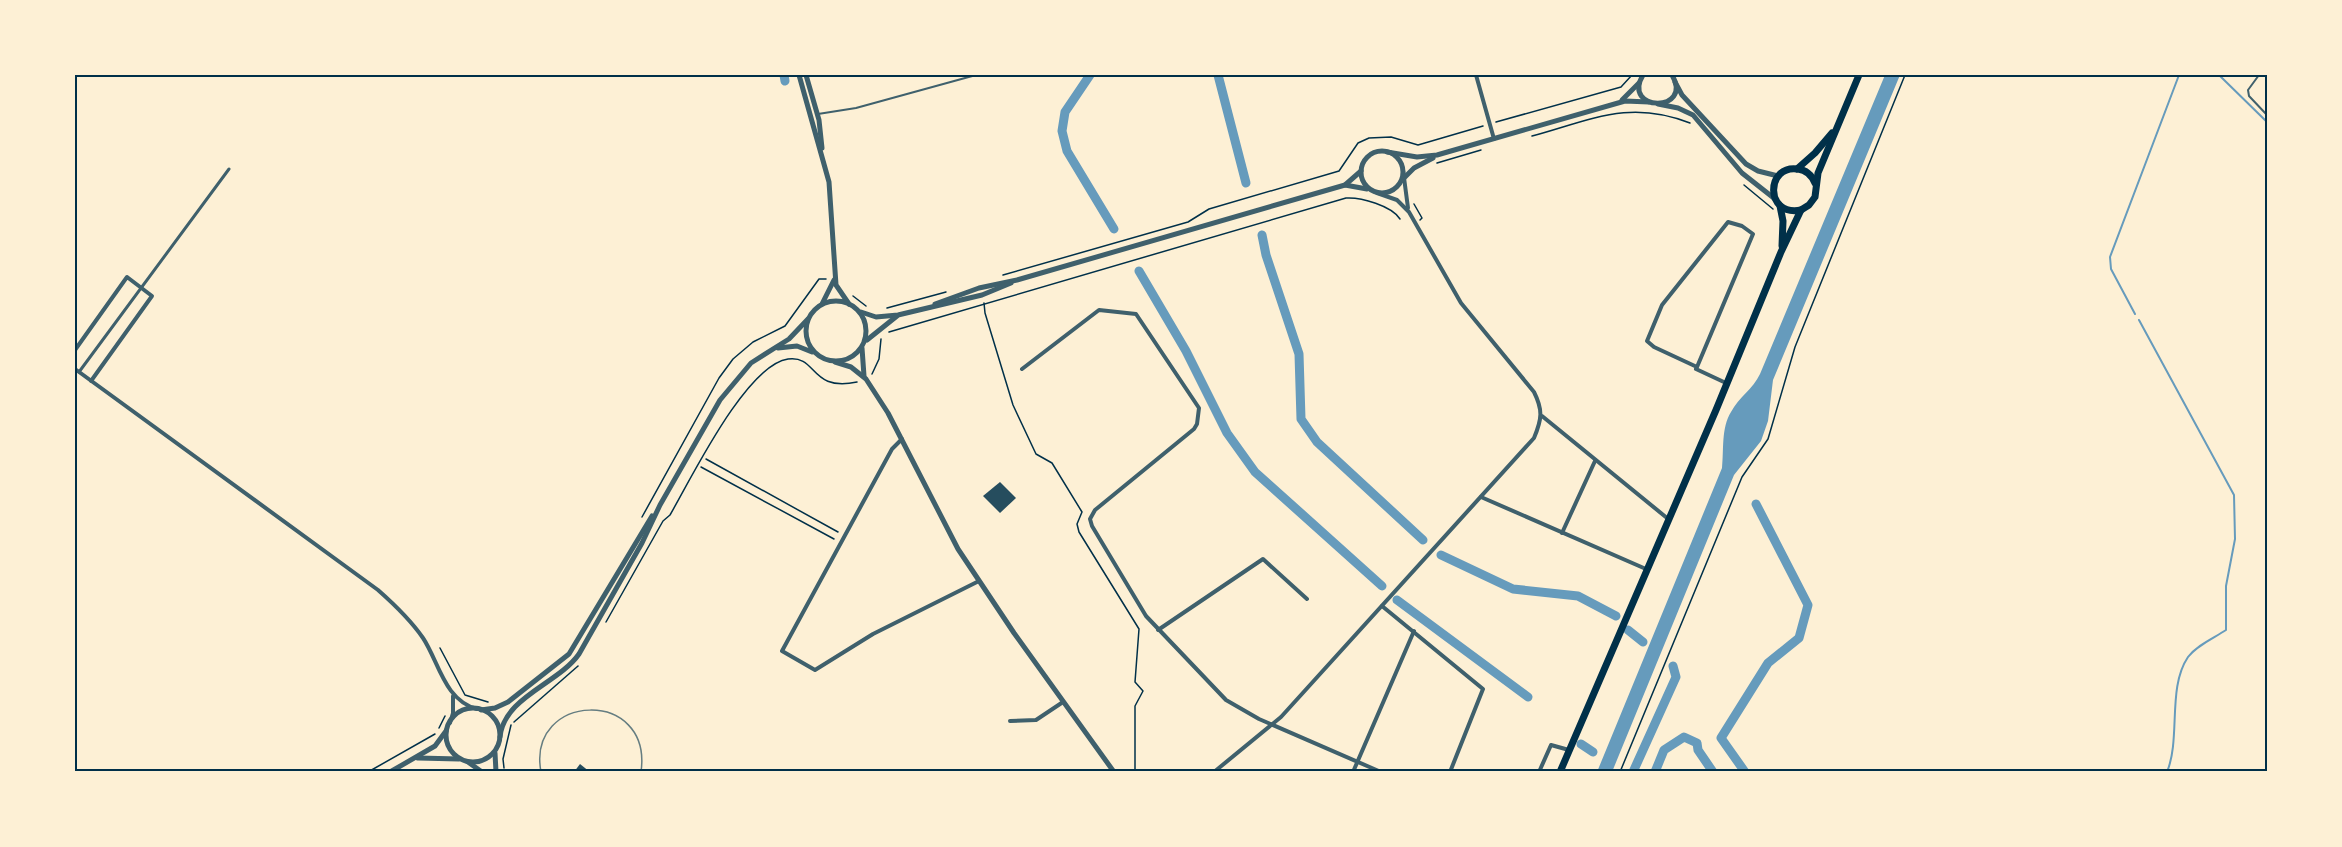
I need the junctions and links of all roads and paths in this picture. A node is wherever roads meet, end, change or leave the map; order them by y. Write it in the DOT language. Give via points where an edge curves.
graph roads {
  1 [pos="799,75"];
  2 [pos="806,75"];
  3 [pos="976,75"];
  4 [pos="1476,75"];
  5 [pos="1632,75"];
  6 [pos="1672,75"];
  7 [pos="1859,75"];
  8 [pos="1905,75"];
  9 [pos="2259,75"];
  10 [pos="1642,78"];
  11 [pos="1675,82"];
  12 [pos="1649,102"];
  13 [pos="1618,103"];
  14 [pos="1658,104"];
  15 [pos="818,114"];
  16 [pos="2267,115"];
  17 [pos="810,117"];
  18 [pos="1692,123"];
  19 [pos="1490,124"];
  20 [pos="1837,126"];
  21 [pos="1525,138"];
  22 [pos="1494,139"];
  23 [pos="1482,150"];
  24 [pos="1387,152"];
  25 [pos="1437,155"];
  26 [pos="824,162"];
  27 [pos="1431,165"];
  28 [pos="1797,168"];
  29 [pos="229,169"];
  30 [pos="1403,170"];
  31 [pos="1361,171"];
  32 [pos="1778,176"];
  33 [pos="1404,178"];
  34 [pos="1740,180"];
  35 [pos="1815,183"];
  36 [pos="1400,184"];
  37 [pos="1345,185"];
  38 [pos="1370,189"];
  39 [pos="1377,193"];
  40 [pos="1412,200"];
  41 [pos="1777,205"];
  42 [pos="1801,210"];
  43 [pos="1410,212"];
  44 [pos="1400,219"];
  45 [pos="1419,220"];
  46 [pos="1781,252"];
  47 [pos="1000,276"];
  48 [pos="835,278"];
  49 [pos="1017,280"];
  50 [pos="141,288"];
  51 [pos="948,291"];
  52 [pos="850,294"];
  53 [pos="981,295"];
  54 [pos="984,303"];
  55 [pos="849,304"];
  56 [pos="934,304"];
  57 [pos="821,305"];
  58 [pos="857,309"];
  59 [pos="872,309"];
  60 [pos="878,311"];
  61 [pos="898,315"];
  62 [pos="808,320"];
  63 [pos="863,345"];
  64 [pos="75,350"];
  65 [pos="773,350"];
  66 [pos="815,353"];
  67 [pos="835,362"];
  68 [pos="1696,367"];
  69 [pos="1022,369"];
  70 [pos="77,370"];
  71 [pos="864,377"];
  72 [pos="91,381"];
  73 [pos="1727,384"];
  74 [pos="1542,416"];
  75 [pos="902,439"];
  76 [pos="706,459"];
  77 [pos="1594,461"];
  78 [pos="701,467"];
  79 [pos="1481,497"];
  80 [pos="660,505"];
  81 [pos="1667,518"];
  82 [pos="638,524"];
  83 [pos="838,532"];
  84 [pos="1562,533"];
  85 [pos="834,539"];
  86 [pos="1646,569"];
  87 [pos="979,581"];
  88 [pos="1307,599"];
  89 [pos="1382,606"];
  90 [pos="606,622"];
  91 [pos="1158,630"];
  92 [pos="1414,631"];
  93 [pos="441,648"];
  94 [pos="582,660"];
  95 [pos="453,695"];
  96 [pos="1064,701"];
  97 [pos="493,702"];
  98 [pos="479,709"];
  99 [pos="447,713"];
  100 [pos="1010,721"];
  101 [pos="449,725"];
  102 [pos="1272,725"];
  103 [pos="500,737"];
  104 [pos="497,748"];
  105 [pos="1569,750"];
  106 [pos="416,758"];
  107 [pos="465,760"];
  108 [pos="1357,762"];
  109 [pos="504,768"];
  110 [pos="1112,771"];
  111 [pos="368,772"];
  112 [pos="390,772"];
  113 [pos="482,772"];
  114 [pos="496,772"];
  115 [pos="1135,772"];
  116 [pos="1214,772"];
  117 [pos="1353,772"];
  118 [pos="1381,772"];
  119 [pos="1450,772"];
  120 [pos="1539,772"];
  121 [pos="1560,772"];
  122 [pos="1620,772"];
  1 -- 17 [label="street"];
  2 -- 15 [label="street"];
  3 -- 15 [label="lane" via="856,108"];
  4 -- 19 [label="street"];
  5 -- 19 [label="path" via="1621,87"];
  6 -- 11 [label="street"];
  7 -- 20 [label="main road"];
  8 -- 122 [label="path" via="1795,347 1768,439 1742,477"];
  9 -- 16 [label="lane" via="2247,90"];
  10 -- 12 [label="street" via="1641,94"];
  10 -- 13 [label="street"];
  11 -- 14 [label="street" via="1672,97"];
  11 -- 32 [label="street" via="1682,95 1746,164"];
  12 -- 13 [label="street" via="1637,99"];
  12 -- 14 [label="street"];
  13 -- 22 [label="street"];
  14 -- 41 [label="street" via="1694,115 1742,173"];
  15 -- 17 [label="lane"];
  15 -- 26 [label="street"];
  17 -- 26 [label="street"];
  18 -- 21 [label="path" via="1634,110"];
  19 -- 22 [label="street"];
  19 -- 47 [label="path" via="1418,145 1391,137 1369,138 1358,143 1340,171 1209,209 1188,222"];
  20 -- 28 [label="main road"];
  20 -- 35 [label="main road"];
  22 -- 25 [label="street"];
  23 -- 27 [label="path"];
  24 -- 25 [label="street" via="1417,157"];
  24 -- 30 [label="street" via="1398,158"];
  24 -- 31 [label="street" via="1371,154"];
  25 -- 33 [label="street"];
  26 -- 48 [label="street" via="832,200"];
  28 -- 32 [label="main road"];
  28 -- 35 [label="main road" via="1809,174"];
  29 -- 50 [label="street"];
  30 -- 33 [label="street"];
  30 -- 36 [label="street"];
  31 -- 37 [label="street"];
  31 -- 38 [label="street" via="1362,181"];
  32 -- 41 [label="main road" via="1773,190"];
  33 -- 36 [label="street"];
  33 -- 43 [label="street"];
  34 -- 41 [label="path"];
  35 -- 42 [label="main road" via="1812,202"];
  36 -- 39 [label="street" via="1389,192"];
  37 -- 38 [label="street"];
  37 -- 49 [label="street"];
  38 -- 39 [label="street"];
  39 -- 43 [label="street" via="1397,200"];
  40 -- 45 [label="path" via="1422,218"];
  41 -- 42 [label="main road" via="1790,211"];
  41 -- 46 [label="main road" via="1783,221"];
  42 -- 46 [label="main road"];
  43 -- 74 [label="street" via="1461,303 1527,383"];
  44 -- 54 [label="path" via="1388,209 1346,198"];
  46 -- 73 [label="main road"];
  48 -- 55 [label="street" via="838,291"];
  48 -- 57 [label="street"];
  48 -- 82 [label="path" via="819,279 785,326 753,342 734,359 719,378"];
  49 -- 53 [label="street"];
  49 -- 56 [label="street"];
  50 -- 64 [label="street" via="127,277"];
  50 -- 70 [label="street"];
  50 -- 72 [label="street" via="152,297"];
  51 -- 60 [label="path"];
  52 -- 59 [label="path"];
  53 -- 54 [label="path"];
  53 -- 56 [label="street"];
  54 -- 71 [label="path" via="888,332 879,342 876,368"];
  54 -- 115 [label="path" via="1004,379 1036,454 1052,463 1082,512 1077,524 1079,531 1139,629 1136,682 1143,692 1135,706"];
  55 -- 57 [label="street" via="832,301"];
  55 -- 58 [label="street"];
  56 -- 61 [label="street"];
  57 -- 62 [label="street"];
  58 -- 61 [label="street" via="875,317"];
  58 -- 63 [label="street" via="866,326"];
  61 -- 63 [label="street" via="873,332"];
  62 -- 65 [label="street"];
  62 -- 66 [label="street" via="807,341"];
  63 -- 67 [label="street" via="853,357"];
  63 -- 71 [label="street"];
  65 -- 66 [label="street" via="796,346"];
  65 -- 80 [label="street" via="751,363 720,400"];
  66 -- 67 [label="street"];
  67 -- 71 [label="street"];
  68 -- 68 [label="street" via="1753,234 1728,222 1662,304 1647,340"];
  68 -- 73 [label="street"];
  69 -- 91 [label="street" via="1099,310 1130,311 1139,318 1199,408 1194,429 1095,510 1090,519"];
  70 -- 72 [label="street"];
  71 -- 75 [label="street"];
  71 -- 90 [label="path" via="849,384 831,384 804,361 788,359 778,362 746,390 663,521"];
  72 -- 95 [label="street" via="378,590 404,613 424,639"];
  73 -- 81 [label="main road"];
  74 -- 77 [label="street"];
  74 -- 79 [label="street" via="1534,438"];
  75 -- 87 [label="street" via="958,549"];
  75 -- 87 [label="street" via="892,449 782,651 815,669 873,634"];
  76 -- 83 [label="path"];
  77 -- 81 [label="street"];
  77 -- 84 [label="street"];
  78 -- 85 [label="path"];
  79 -- 84 [label="street"];
  79 -- 89 [label="street"];
  80 -- 98 [label="street" via="569,654 508,702"];
  80 -- 103 [label="street" via="577,658 510,712"];
  81 -- 86 [label="main road"];
  84 -- 86 [label="street"];
  86 -- 105 [label="main road"];
  87 -- 96 [label="street"];
  88 -- 91 [label="street" via="1263,559"];
  89 -- 92 [label="street"];
  89 -- 102 [label="street"];
  91 -- 102 [label="street" via="1226,700"];
  92 -- 108 [label="street"];
  92 -- 119 [label="street" via="1484,689"];
  93 -- 97 [label="path" via="462,691 470,698"];
  94 -- 109 [label="path" via="576,670 511,724"];
  95 -- 98 [label="street"];
  95 -- 101 [label="street"];
  96 -- 100 [label="street" via="1036,720"];
  96 -- 110 [label="street"];
  98 -- 101 [label="street" via="461,712"];
  98 -- 103 [label="street" via="496,720"];
  99 -- 111 [label="path" via="430,738"];
  101 -- 106 [label="street" via="439,742"];
  101 -- 107 [label="street" via="449,746"];
  102 -- 108 [label="street"];
  102 -- 116 [label="street"];
  103 -- 104 [label="street"];
  104 -- 107 [label="street" via="484,760"];
  104 -- 114 [label="street"];
  105 -- 120 [label="street" via="1551,745"];
  105 -- 121 [label="main road"];
  106 -- 107 [label="street"];
  106 -- 112 [label="street"];
  107 -- 113 [label="street"];
  108 -- 117 [label="street"];
  108 -- 118 [label="street"];
}
